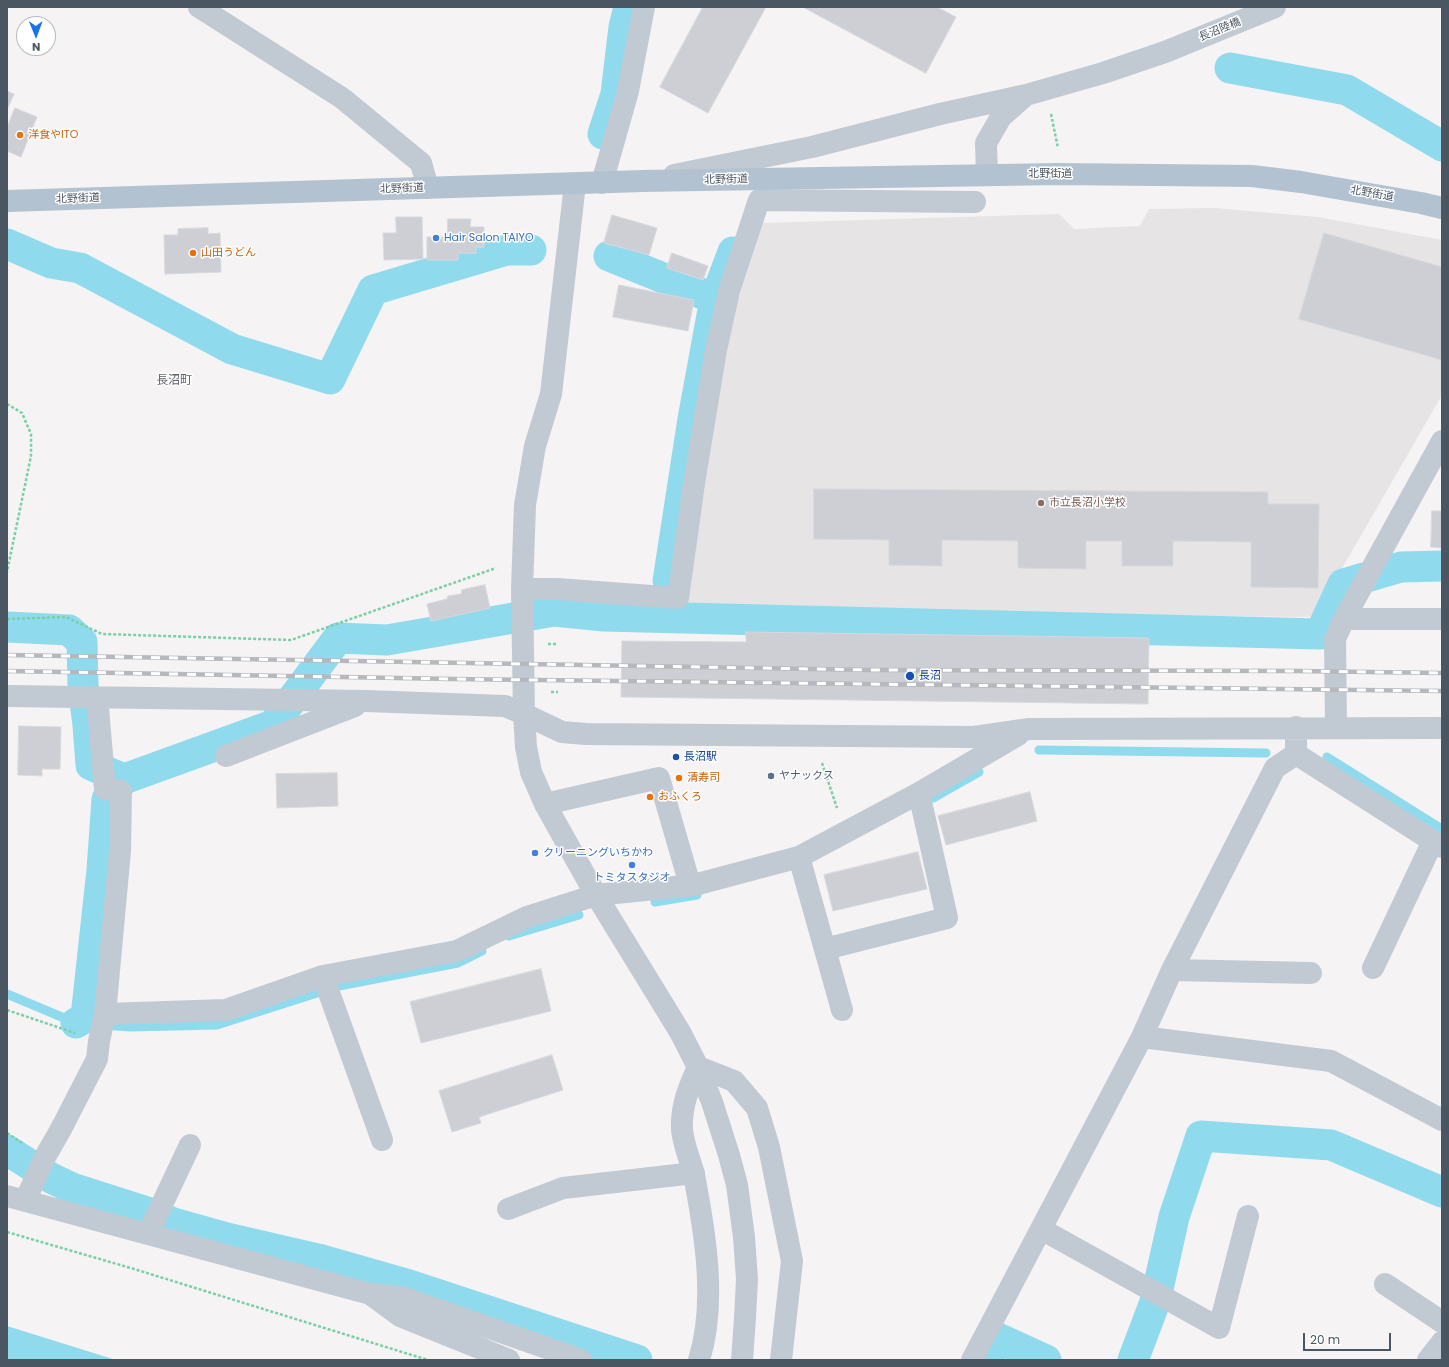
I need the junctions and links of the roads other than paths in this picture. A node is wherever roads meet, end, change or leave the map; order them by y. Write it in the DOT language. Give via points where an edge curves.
graph roads {
  1 [pos="200,7"];
  2 [pos="644,7"];
  3 [pos="1275,7"];
  4 [pos="1026,95"];
  5 [pos="987,175"];
  6 [pos="643,181"];
  7 [pos="602,183"];
  8 [pos="575,184"];
  9 [pos="428,188"];
  10 [pos="7,201"];
  11 [pos="975,202"];
  12 [pos="1442,208"];
  13 [pos="1442,441"];
  14 [pos="522,589"];
  15 [pos="1442,618"];
  16 [pos="1344,619"];
  17 [pos="7,696"];
  18 [pos="97,697"];
  19 [pos="366,702"];
  20 [pos="524,714"];
  21 [pos="1296,727"];
  22 [pos="1336,728"];
  23 [pos="1442,728"];
  24 [pos="1029,729"];
  25 [pos="1296,754"];
  26 [pos="226,756"];
  27 [pos="919,793"];
  28 [pos="545,804"];
  29 [pos="1438,844"];
  30 [pos="799,857"];
  31 [pos="690,885"];
  32 [pos="596,895"];
  33 [pos="825,949"];
  34 [pos="1373,968"];
  35 [pos="1172,970"];
  36 [pos="1311,973"];
  37 [pos="323,976"];
  38 [pos="842,1010"];
  39 [pos="105,1014"];
  40 [pos="1142,1037"];
  41 [pos="698,1067"];
  42 [pos="1442,1120"];
  43 [pos="382,1140"];
  44 [pos="190,1145"];
  45 [pos="694,1173"];
  46 [pos="16,1198"];
  47 [pos="508,1209"];
  48 [pos="1248,1216"];
  49 [pos="1041,1229"];
  50 [pos="148,1234"];
  51 [pos="1385,1284"];
  52 [pos="370,1294"];
  53 [pos="1442,1322"];
  54 [pos="1442,1342"];
  55 [pos="509,1360"];
  56 [pos="581,1360"];
  57 [pos="699,1360"];
  58 [pos="742,1360"];
  59 [pos="781,1360"];
  60 [pos="972,1360"];
  61 [pos="1428,1360"];
  1 -- 9 [label="street" via="342,98 421,163"];
  2 -- 7 [label="street" via="628,91"];
  3 -- 4 [label="street, 長沼陸橋" via="1165,52"];
  4 -- 5 [label="street" via="1001,117 986,143"];
  4 -- 6 [label="street, 長沼陸橋" via="812,147"];
  5 -- 6 [label="main road, 北野街道"];
  5 -- 12 [label="main road, 北野街道" via="1252,176 1308,183"];
  6 -- 7 [label="main road, 北野街道"];
  7 -- 8 [label="main road, 北野街道"];
  8 -- 9 [label="main road, 北野街道"];
  8 -- 14 [label="street" via="551,394 536,446 524,505"];
  9 -- 10 [label="main road, 北野街道"];
  11 -- 14 [label="street" via="759,200 729,291 716,350 678,598 557,589"];
  13 -- 16 [label="street"];
  14 -- 20 [label="street"];
  15 -- 16 [label="street"];
  16 -- 22 [label="street" via="1335,639"];
  17 -- 18 [label="street"];
  18 -- 19 [label="street"];
  18 -- 39 [label="street" via="104,789 121,791 120,851"];
  19 -- 20 [label="street" via="505,706"];
  19 -- 26 [label="street"];
  20 -- 24 [label="street" via="562,732 586,734 974,737"];
  20 -- 28 [label="street" via="531,772"];
  21 -- 22 [label="street"];
  21 -- 24 [label="street"];
  21 -- 25 [label="street"];
  22 -- 23 [label="street"];
  24 -- 27 [label="street"];
  25 -- 29 [label="street"];
  25 -- 35 [label="street" via="1275,768"];
  27 -- 30 [label="street"];
  27 -- 33 [label="street" via="947,918"];
  28 -- 31 [label="street" via="659,778"];
  28 -- 32 [label="street"];
  29 -- 34 [label="street"];
  30 -- 31 [label="street"];
  30 -- 33 [label="street"];
  31 -- 32 [label="street"];
  32 -- 37 [label="street" via="527,917 457,951"];
  32 -- 41 [label="street" via="663,1002"];
  33 -- 38 [label="street"];
  35 -- 36 [label="street"];
  35 -- 40 [label="street"];
  37 -- 39 [label="street" via="226,1010"];
  37 -- 43 [label="street"];
  39 -- 46 [label="street" via="98,1041 97,1059 45,1157"];
  40 -- 42 [label="street" via="1330,1061"];
  40 -- 49 [label="street"];
  41 -- 45 [label="street" via="685,1098 682,1129"];
  41 -- 58 [label="street" via="719,1122 737,1185 747,1279"];
  41 -- 59 [label="street" via="734,1082 756,1108 769,1147 792,1261"];
  44 -- 50 [label="street"];
  45 -- 47 [label="street" via="563,1188"];
  45 -- 57 [label="street" via="706,1245 707,1275 705,1333"];
  46 -- 50 [label="street"];
  48 -- 49 [label="street" via="1219,1328"];
  49 -- 60 [label="street"];
  50 -- 52 [label="street"];
  51 -- 53 [label="street"];
  52 -- 55 [label="street" via="400,1316"];
  52 -- 56 [label="street" via="404,1298"];
  54 -- 61 [label="street"];
}
